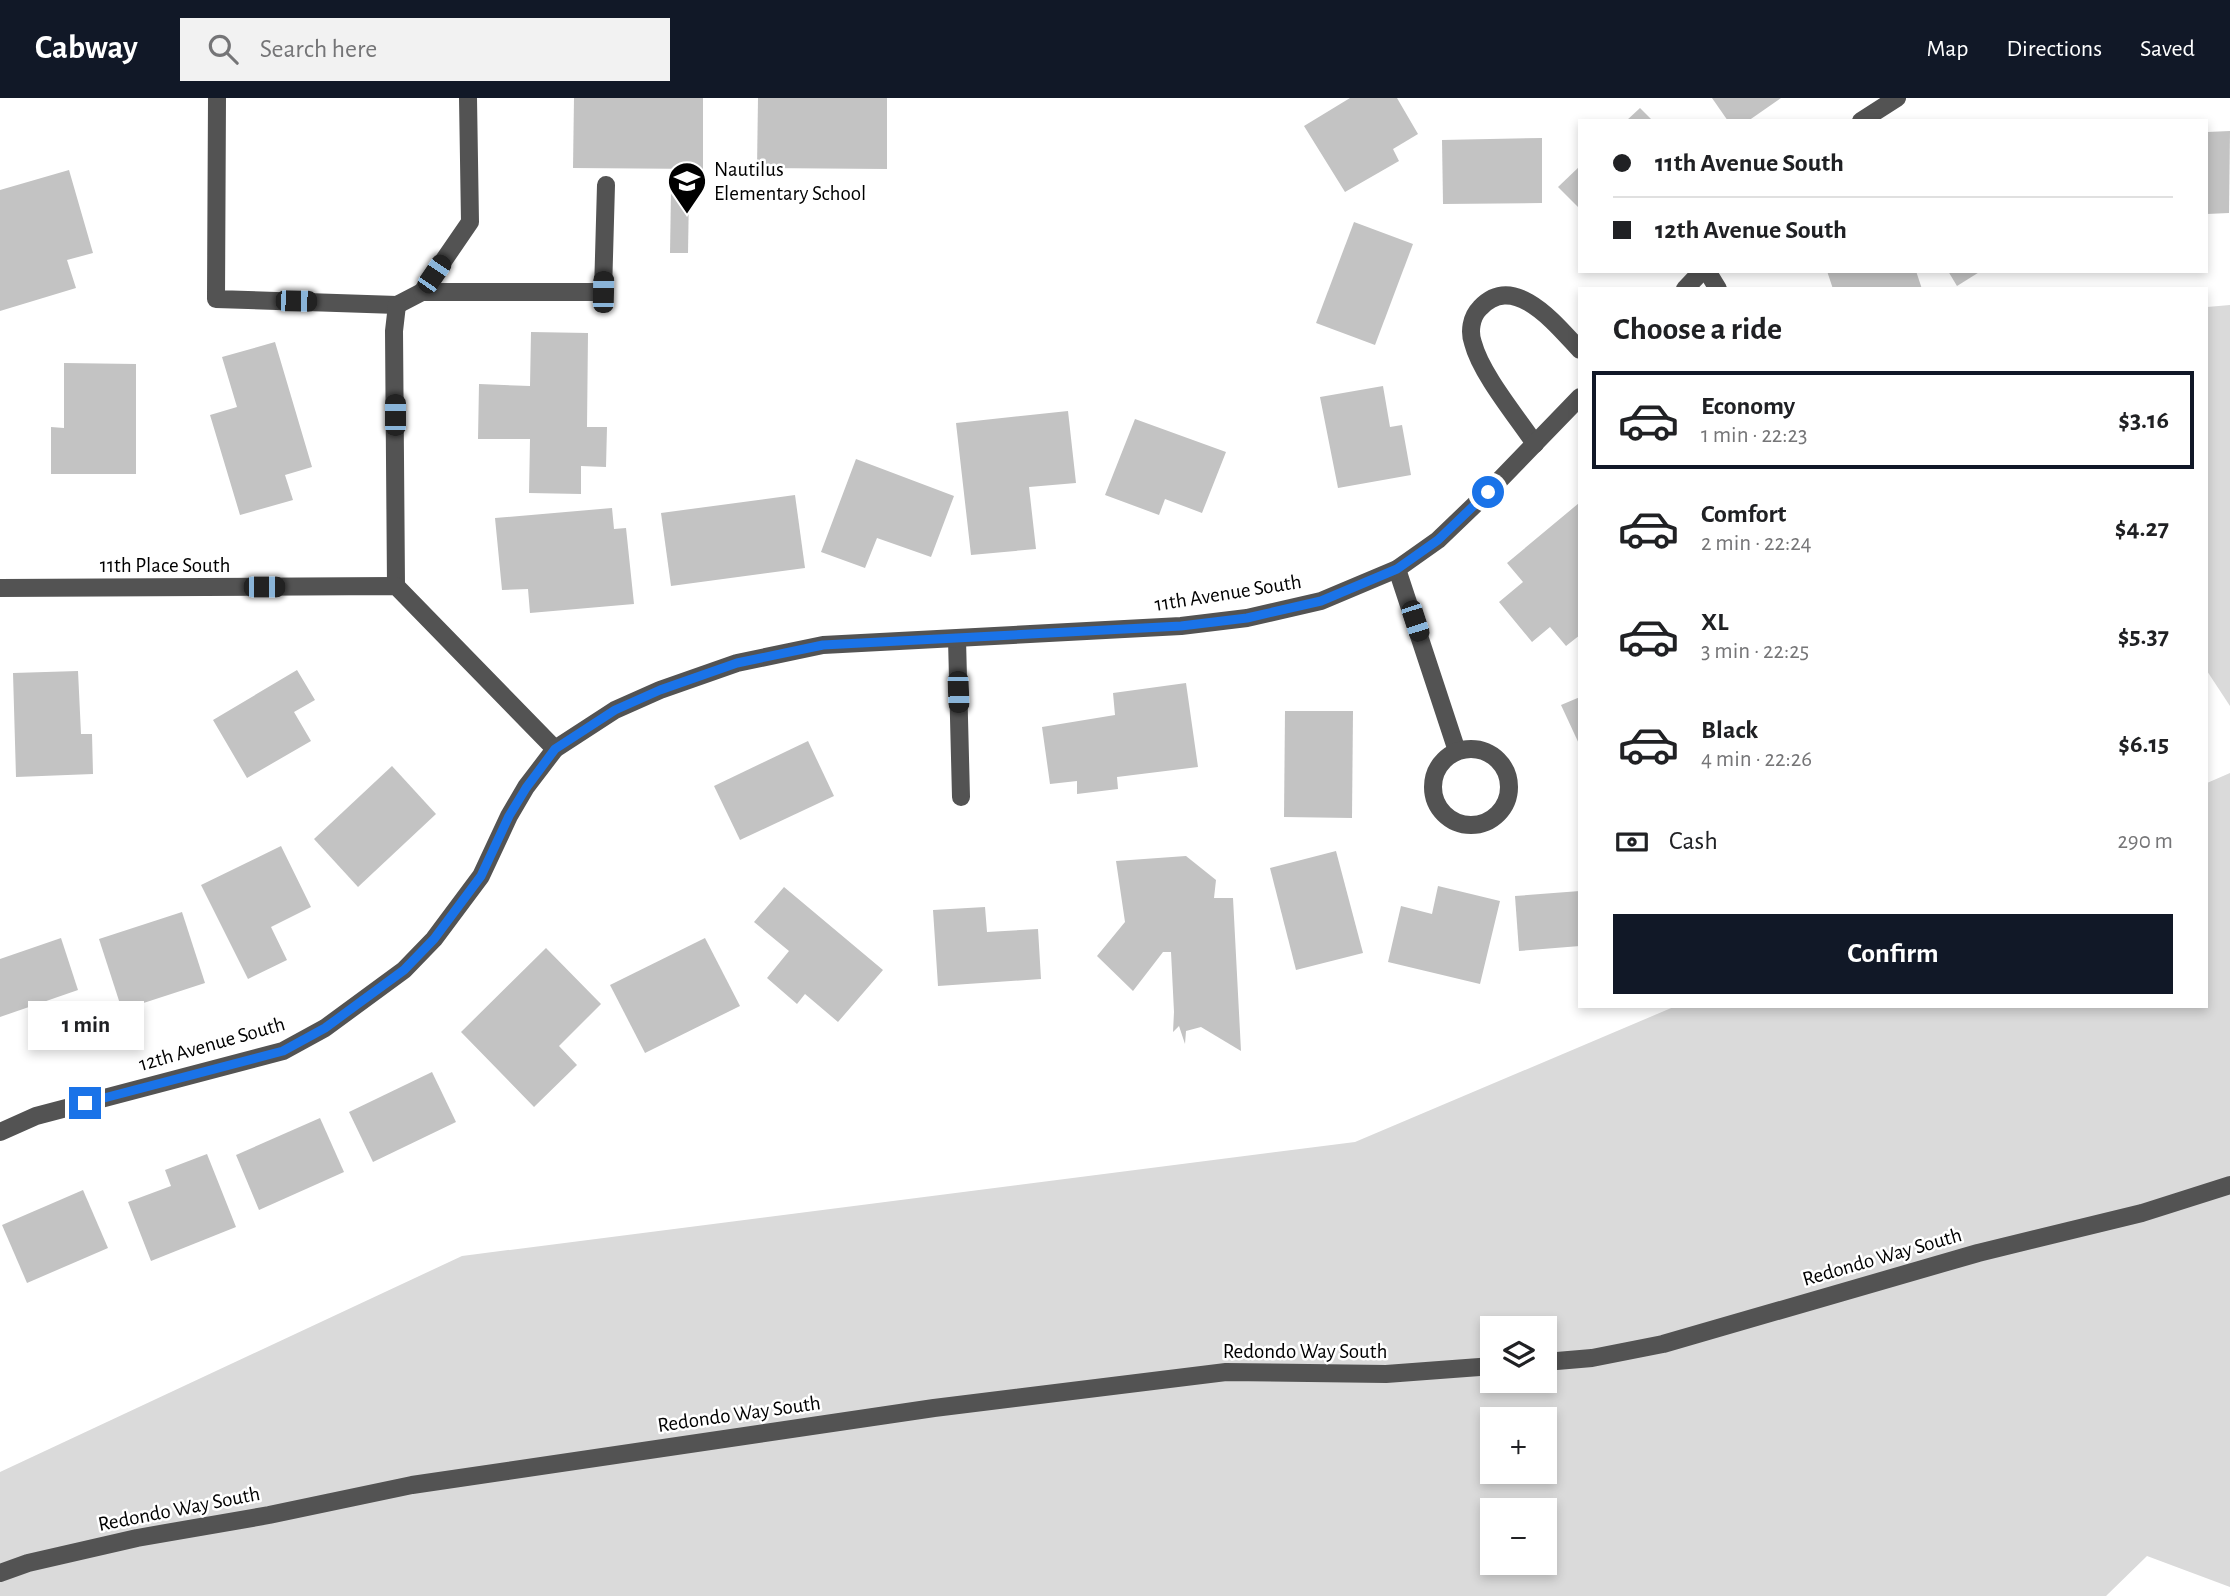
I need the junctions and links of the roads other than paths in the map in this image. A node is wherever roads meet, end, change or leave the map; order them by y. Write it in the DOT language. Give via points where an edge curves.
graph roads {
  1 [pos="217,98"];
  2 [pos="468,98"];
  3 [pos="1897,98"];
  4 [pos="1864,119"];
  5 [pos="606,186"];
  6 [pos="1703,273"];
  7 [pos="1687,287"];
  8 [pos="422,292"];
  9 [pos="397,305"];
  10 [pos="1578,348"];
  11 [pos="1578,399"];
  12 [pos="1535,444"];
  13 [pos="1397,569"];
  14 [pos="396,586"];
  15 [pos="0,588"];
  16 [pos="957,639"];
  17 [pos="555,749"];
  18 [pos="1457,751"];
  19 [pos="961,797"];
  20 [pos="0,1132"];
  21 [pos="2230,1185"];
  22 [pos="1557,1361"];
  23 [pos="1480,1367"];
  24 [pos="0,1573"];
  1 -- 9 [label="street" via="216,299"];
  2 -- 8 [label="street" via="470,222"];
  3 -- 4 [label="street"];
  5 -- 8 [label="street" via="603,292"];
  6 -- 7 [label="street"];
  8 -- 9 [label="street"];
  9 -- 14 [label="street"];
  10 -- 12 [label="street" via="1535,305 1514,296 1492,299 1472,321 1472,341 1481,364"];
  11 -- 12 [label="street, 11th Avenue South"];
  12 -- 13 [label="street, 11th Avenue South" via="1438,540"];
  13 -- 16 [label="street, 11th Avenue South" via="1321,601 1247,618"];
  13 -- 18 [label="street"];
  14 -- 15 [label="street, 11th Place South"];
  14 -- 17 [label="street"];
  16 -- 17 [label="street, 11th Avenue South" via="823,645 737,663 615,710"];
  16 -- 19 [label="street"];
  17 -- 20 [label="street, 12th Avenue South" via="509,816 481,876 434,939 404,970 325,1028 283,1051 36,1116"];
  18 -- 18 [label="street" via="1438,768 1433,794 1446,816 1457,823 1483,824 1494,818 1508,798 1507,774 1492,755 1481,750"];
  21 -- 22 [label="street, Redondo Way South" via="1663,1344"];
  23 -- 24 [label="street, Redondo Way South" via="1386,1374 1226,1372 934,1408 412,1485 137,1538"];
}
